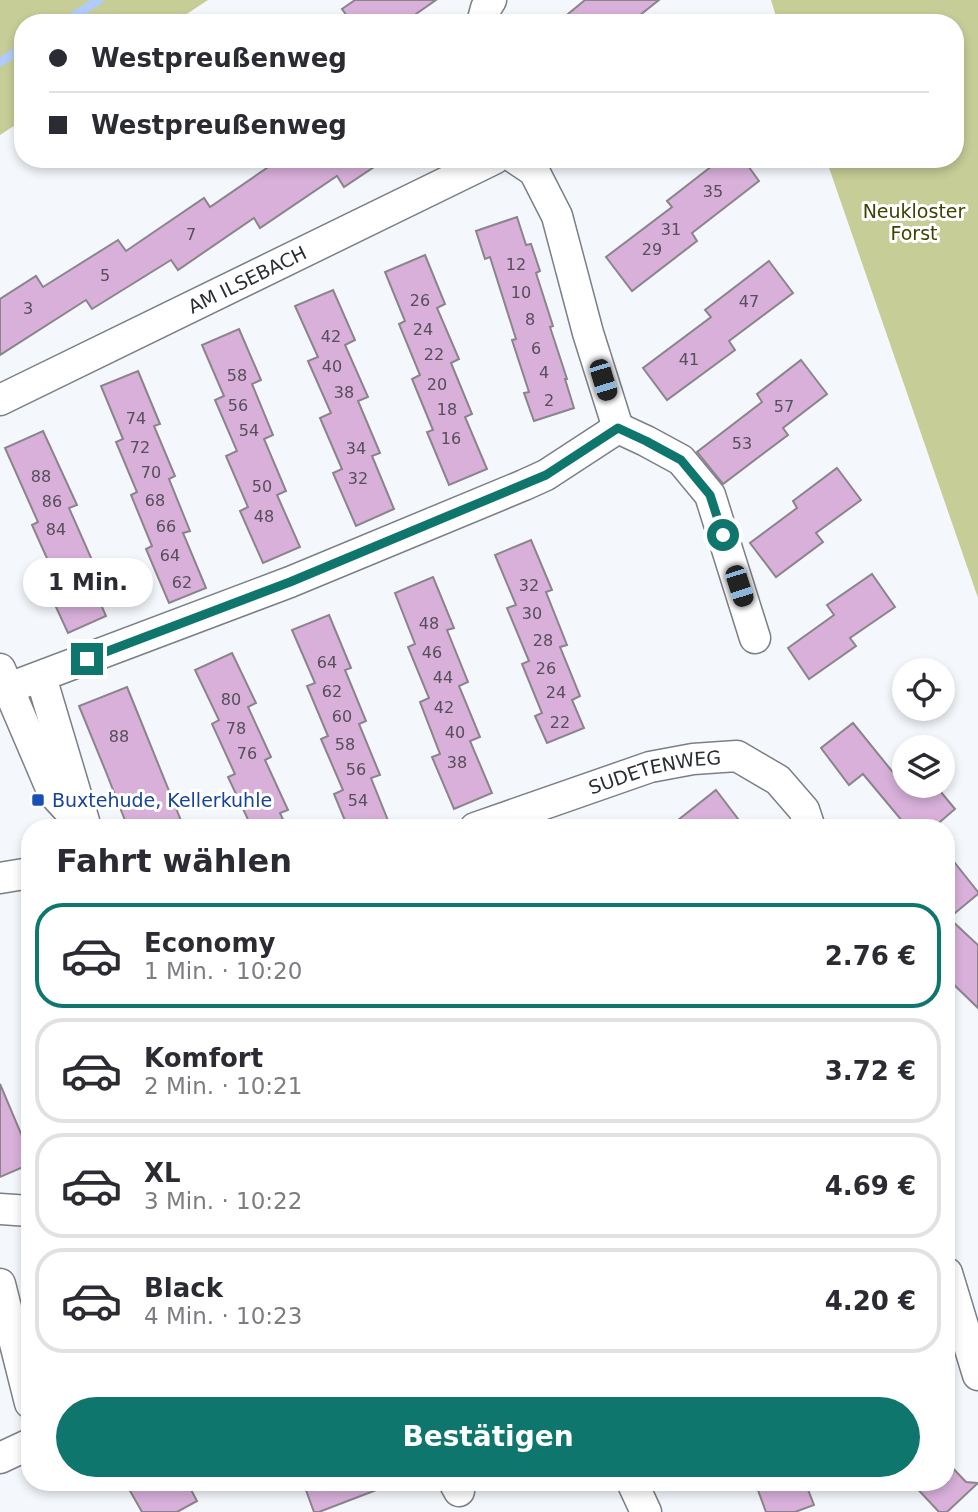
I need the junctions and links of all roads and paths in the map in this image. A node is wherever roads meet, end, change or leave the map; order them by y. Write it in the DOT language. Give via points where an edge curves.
graph roads {
  1 [pos="476,168"];
  2 [pos="528,168"];
  3 [pos="0,400"];
  4 [pos="618,428"];
  5 [pos="755,638"];
  6 [pos="41,677"];
  7 [pos="5,679"];
  8 [pos="78,819"];
  9 [pos="83,819"];
  10 [pos="501,819"];
  11 [pos="807,819"];
  12 [pos="21,874"];
  13 [pos="0,878"];
  14 [pos="0,1209"];
  15 [pos="21,1210"];
  16 [pos="0,1283"];
  17 [pos="955,1299"];
  18 [pos="21,1367"];
  19 [pos="978,1375"];
  20 [pos="21,1448"];
  21 [pos="0,1458"];
  22 [pos="636,1491"];
  23 [pos="646,1512"];
  1 -- 3 [label="street, AM ILSEBACH"];
  2 -- 4 [label="street" via="556,216"];
  4 -- 5 [label="street" via="681,460 710,495"];
  4 -- 6 [label="street" via="546,475 290,582"];
  6 -- 7 [label="street"];
  6 -- 9 [label="street"];
  7 -- 8 [label="street" via="53,793"];
  10 -- 11 [label="street, SUDETENWEG" via="650,767 737,757 778,780"];
  12 -- 13 [label="street"];
  14 -- 15 [label="street"];
  16 -- 18 [label="street"];
  17 -- 19 [label="street"];
  20 -- 21 [label="street"];
  22 -- 23 [label="street"];
}
